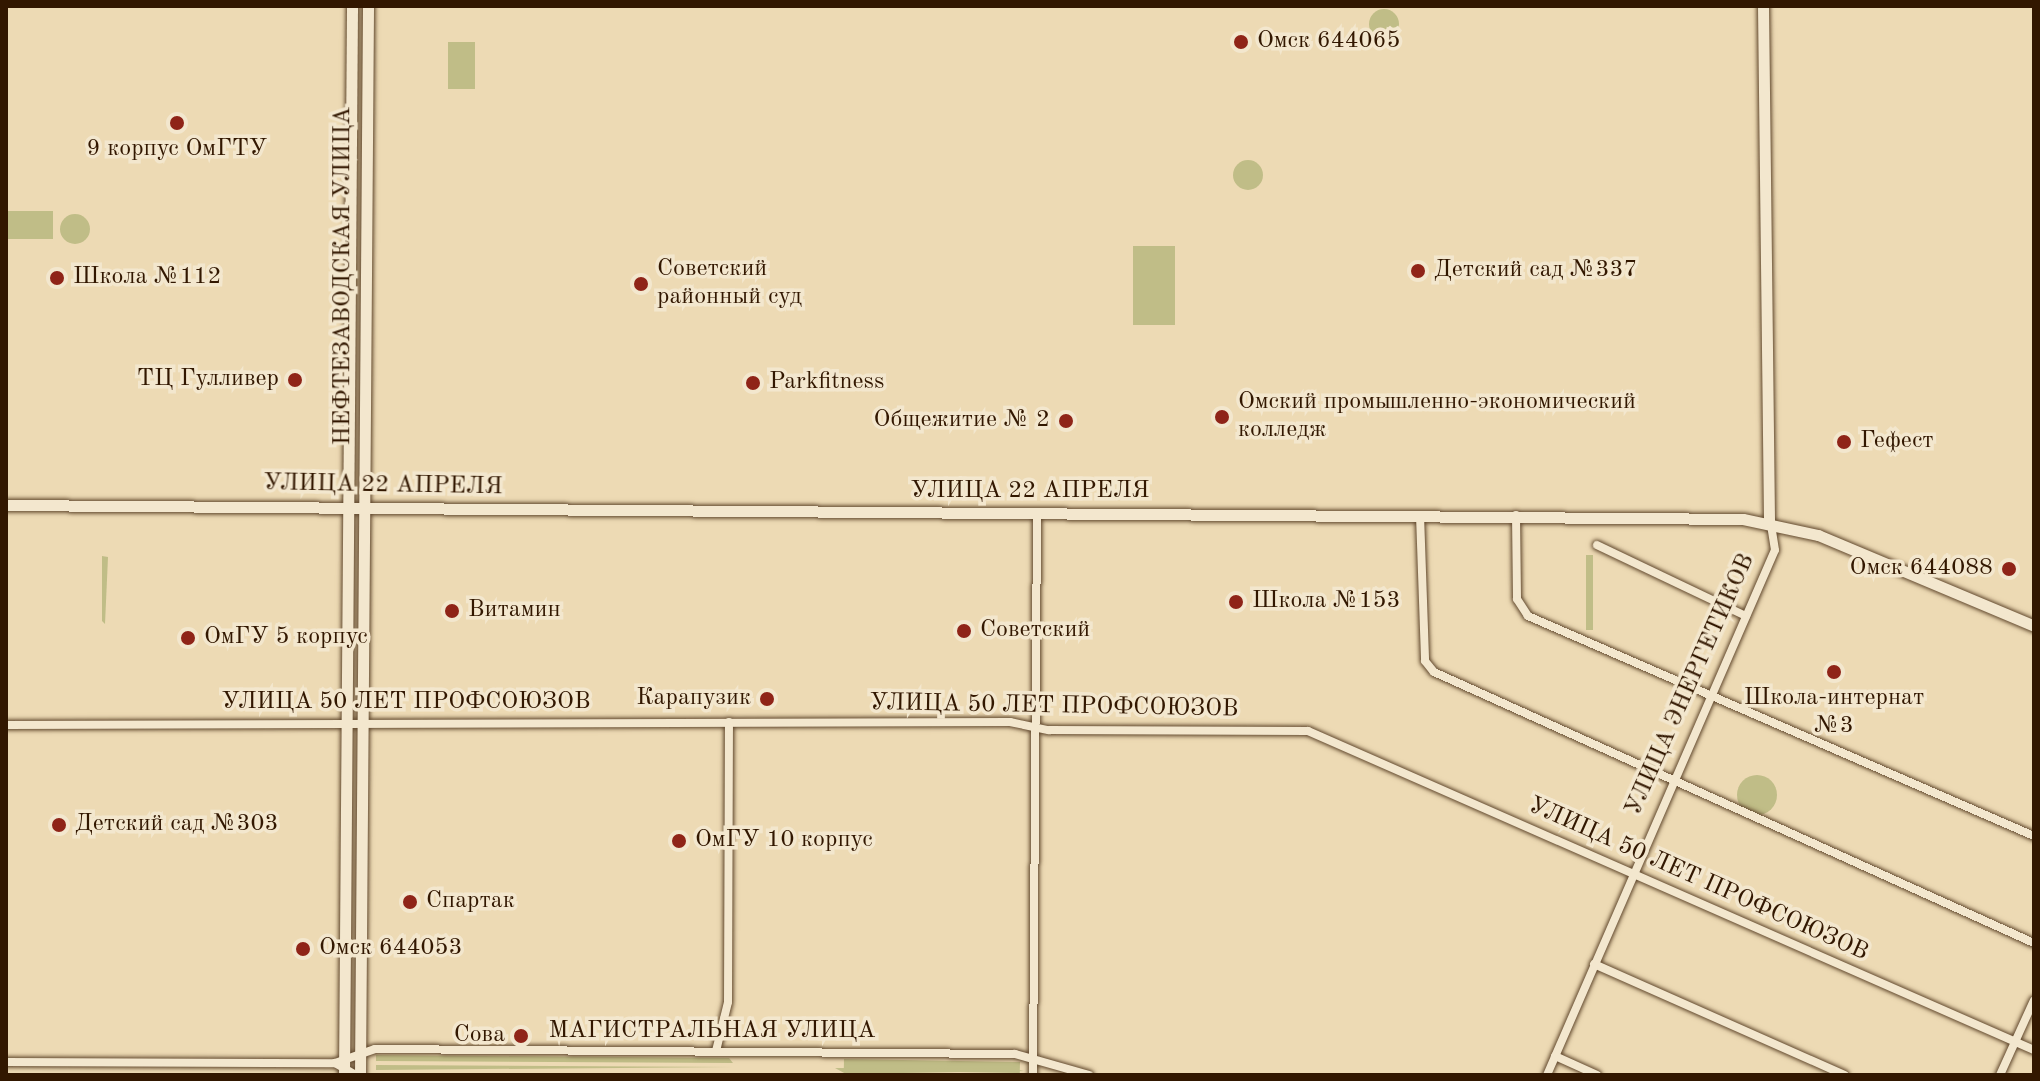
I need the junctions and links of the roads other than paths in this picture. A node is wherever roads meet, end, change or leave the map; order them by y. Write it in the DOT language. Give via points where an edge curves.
graph roads {
  1 [pos="352,6"];
  2 [pos="368,6"];
  3 [pos="1763,6"];
  4 [pos="366,490"];
  5 [pos="349,493"];
  6 [pos="6,505"];
  7 [pos="329,507"];
  8 [pos="349,507"];
  9 [pos="385,507"];
  10 [pos="366,508"];
  11 [pos="1037,512"];
  12 [pos="1420,515"];
  13 [pos="1516,515"];
  14 [pos="1769,521"];
  15 [pos="350,527"];
  16 [pos="366,528"];
  17 [pos="1597,545"];
  18 [pos="1746,616"];
  19 [pos="2034,626"];
  20 [pos="1711,697"];
  21 [pos="729,722"];
  22 [pos="346,724"];
  23 [pos="361,724"];
  24 [pos="6,725"];
  25 [pos="1035,725"];
  26 [pos="1672,781"];
  27 [pos="2034,836"];
  28 [pos="1633,871"];
  29 [pos="2034,943"];
  30 [pos="1594,964"];
  31 [pos="2034,1000"];
  32 [pos="2014,1042"];
  33 [pos="360,1049"];
  34 [pos="2034,1050"];
  35 [pos="716,1051"];
  36 [pos="1037,1055"];
  37 [pos="1555,1056"];
  38 [pos="6,1062"];
  39 [pos="342,1066"];
  40 [pos="358,1075"];
  41 [pos="1033,1075"];
  42 [pos="1089,1075"];
  43 [pos="1547,1075"];
  44 [pos="1597,1075"];
  45 [pos="1845,1075"];
  46 [pos="2000,1075"];
  1 -- 5 [label="main road, НЕФТЕЗАВОДСКАЯ УЛИЦА"];
  2 -- 4 [label="main road, НЕФТЕЗАВОДСКАЯ УЛИЦА"];
  3 -- 14 [label="main road, УЛИЦА ЭНЕРГЕТИКОВ"];
  4 -- 9 [label="main road"];
  4 -- 10 [label="main road, НЕФТЕЗАВОДСКАЯ УЛИЦА"];
  5 -- 7 [label="main road"];
  5 -- 8 [label="main road, НЕФТЕЗАВОДСКАЯ УЛИЦА"];
  6 -- 7 [label="main road, УЛИЦА 22 АПРЕЛЯ"];
  7 -- 8 [label="main road, УЛИЦА 22 АПРЕЛЯ"];
  7 -- 15 [label="main road"];
  8 -- 10 [label="main road, УЛИЦА 22 АПРЕЛЯ"];
  8 -- 15 [label="main road, НЕФТЕЗАВОДСКАЯ УЛИЦА"];
  9 -- 10 [label="main road, УЛИЦА 22 АПРЕЛЯ"];
  9 -- 11 [label="main road, УЛИЦА 22 АПРЕЛЯ"];
  9 -- 16 [label="main road"];
  10 -- 16 [label="main road, НЕФТЕЗАВОДСКАЯ УЛИЦА"];
  11 -- 12 [label="main road, УЛИЦА 22 АПРЕЛЯ"];
  11 -- 25 [label="street"];
  12 -- 13 [label="main road, УЛИЦА 22 АПРЕЛЯ"];
  12 -- 26 [label="street" via="1427,667"];
  13 -- 14 [label="main road, УЛИЦА 22 АПРЕЛЯ"];
  13 -- 20 [label="street" via="1517,599 1528,616"];
  14 -- 18 [label="street, УЛИЦА ЭНЕРГЕТИКОВ" via="1775,550"];
  14 -- 19 [label="main road, УЛИЦА 22 АПРЕЛЯ"];
  15 -- 22 [label="main road, НЕФТЕЗАВОДСКАЯ УЛИЦА"];
  16 -- 23 [label="main road, НЕФТЕЗАВОДСКАЯ УЛИЦА"];
  17 -- 18 [label="street"];
  18 -- 20 [label="street, УЛИЦА ЭНЕРГЕТИКОВ"];
  20 -- 26 [label="street, УЛИЦА ЭНЕРГЕТИКОВ"];
  20 -- 27 [label="street"];
  21 -- 23 [label="street, УЛИЦА 50 ЛЕТ ПРОФСОЮЗОВ"];
  21 -- 25 [label="street, УЛИЦА 50 ЛЕТ ПРОФСОЮЗОВ"];
  21 -- 35 [label="street" via="728,1002"];
  22 -- 23 [label="street, УЛИЦА 50 ЛЕТ ПРОФСОЮЗОВ"];
  22 -- 24 [label="street, УЛИЦА 50 ЛЕТ ПРОФСОЮЗОВ"];
  22 -- 39 [label="main road, НЕФТЕЗАВОДСКАЯ УЛИЦА"];
  23 -- 33 [label="main road, НЕФТЕЗАВОДСКАЯ УЛИЦА"];
  25 -- 28 [label="street, УЛИЦА 50 ЛЕТ ПРОФСОЮЗОВ" via="1315,733"];
  25 -- 36 [label="street"];
  26 -- 28 [label="street, УЛИЦА ЭНЕРГЕТИКОВ"];
  26 -- 29 [label="street"];
  28 -- 30 [label="street, УЛИЦА ЭНЕРГЕТИКОВ"];
  28 -- 32 [label="street, УЛИЦА 50 ЛЕТ ПРОФСОЮЗОВ"];
  30 -- 37 [label="street, УЛИЦА ЭНЕРГЕТИКОВ"];
  30 -- 45 [label="street"];
  31 -- 32 [label="street"];
  32 -- 34 [label="street, УЛИЦА 50 ЛЕТ ПРОФСОЮЗОВ"];
  32 -- 46 [label="street"];
  33 -- 35 [label="street, МАГИСТРАЛЬНАЯ УЛИЦА"];
  33 -- 39 [label="street, МАГИСТРАЛЬНАЯ УЛИЦА"];
  33 -- 40 [label="main road, НЕФТЕЗАВОДСКАЯ УЛИЦА"];
  35 -- 36 [label="street, МАГИСТРАЛЬНАЯ УЛИЦА"];
  36 -- 41 [label="street"];
  36 -- 42 [label="street, МАГИСТРАЛЬНАЯ УЛИЦА"];
  37 -- 43 [label="street, УЛИЦА ЭНЕРГЕТИКОВ"];
  37 -- 44 [label="street"];
  38 -- 39 [label="street, МАГИСТРАЛЬНАЯ УЛИЦА"];
  39 -- 40 [label="street, МАГИСТРАЛЬНАЯ УЛИЦА"];
}
